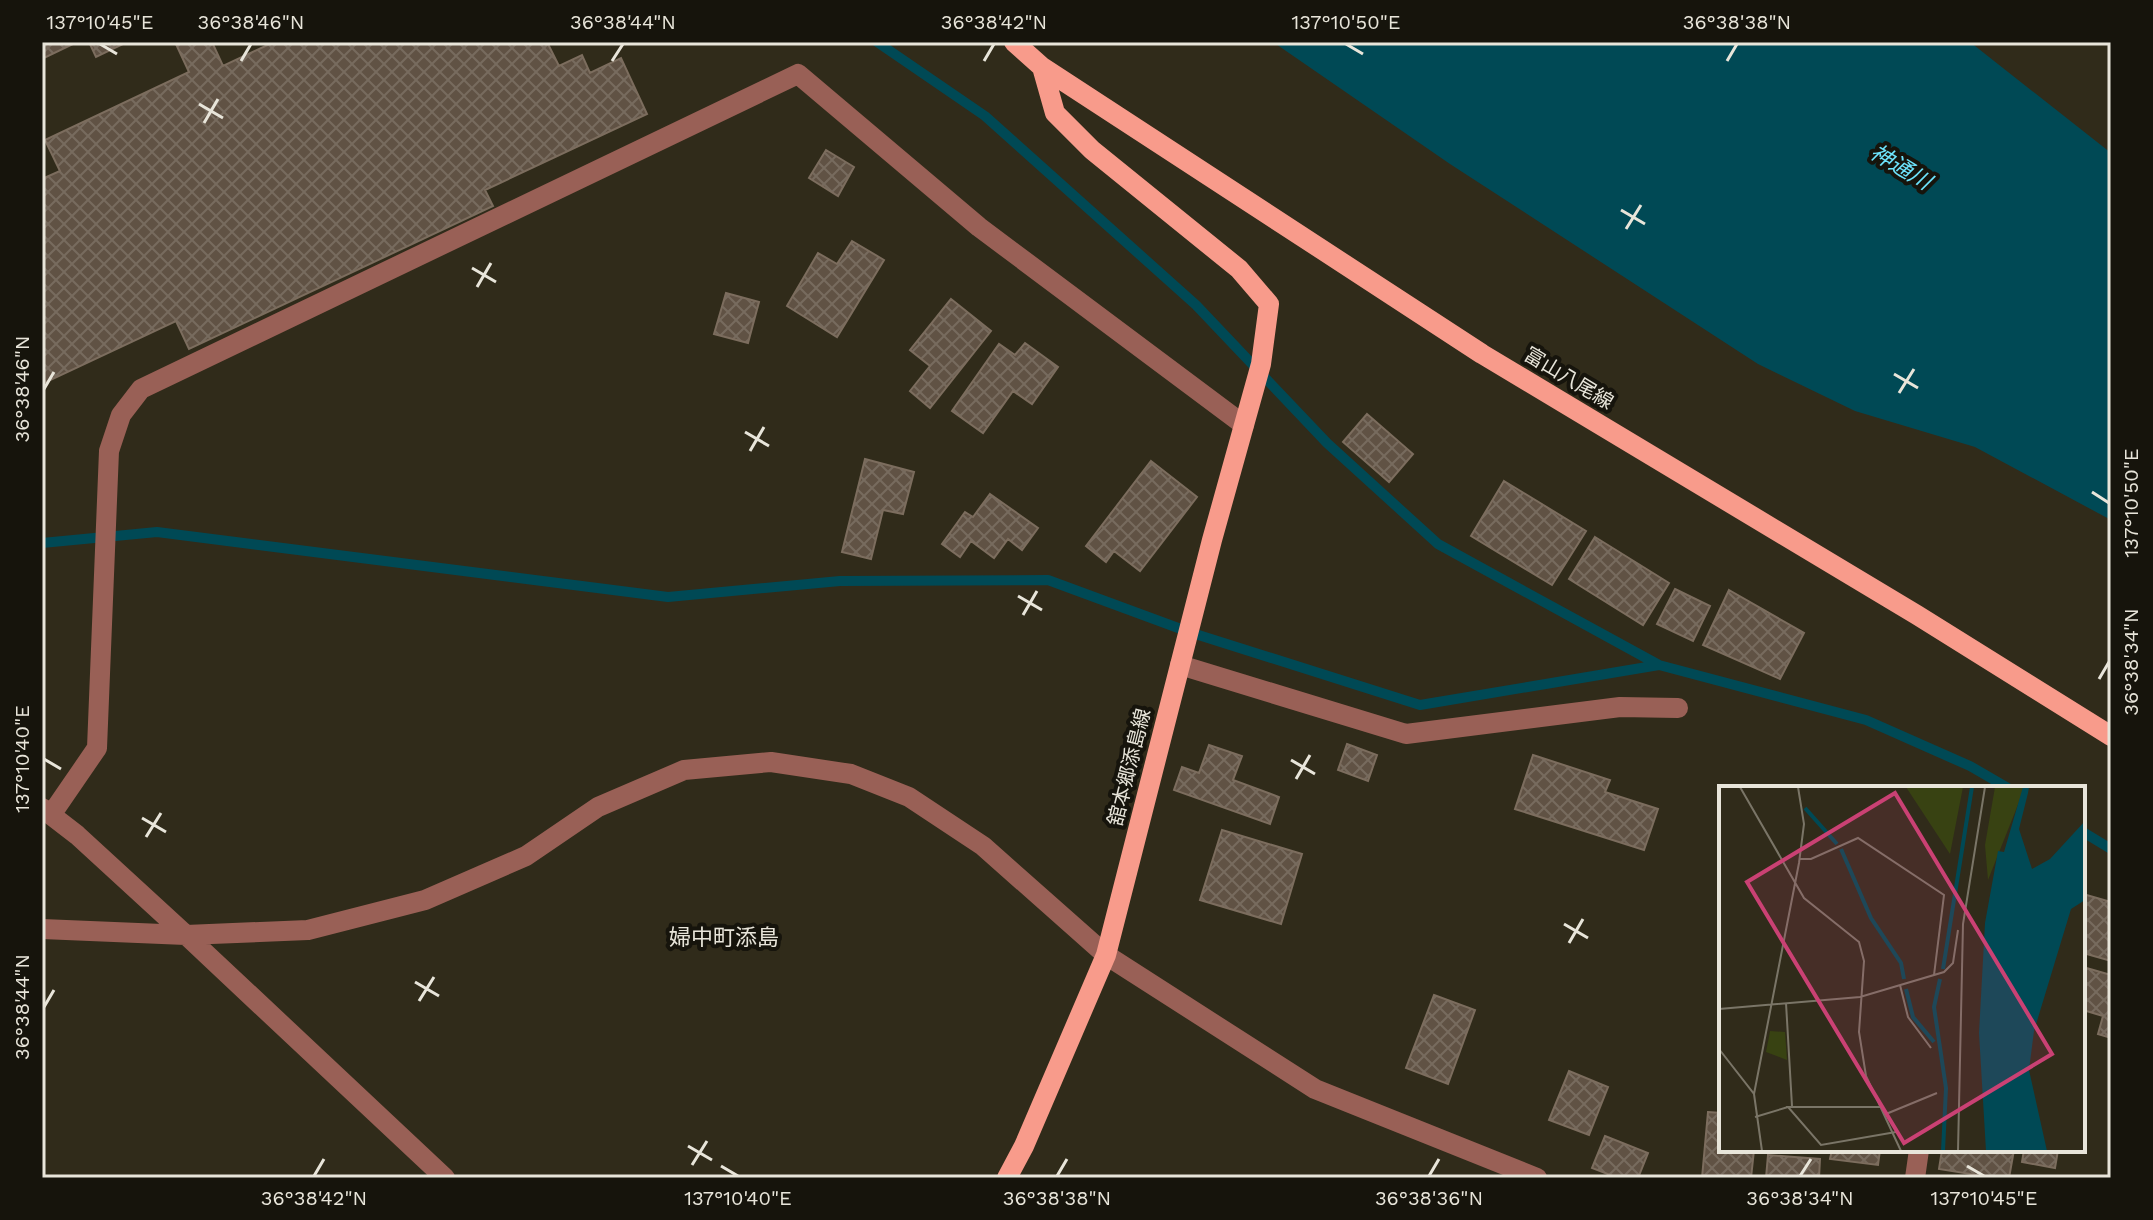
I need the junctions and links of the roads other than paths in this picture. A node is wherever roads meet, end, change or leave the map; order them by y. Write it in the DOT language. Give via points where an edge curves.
graph roads {
  1 [pos="1014,42"];
  2 [pos="1042,67"];
  3 [pos="1244,425"];
  4 [pos="1180,665"];
  5 [pos="1678,708"];
  6 [pos="2111,736"];
  7 [pos="47,811"];
  8 [pos="42,929"];
  9 [pos="186,935"];
  10 [pos="1106,955"];
  11 [pos="1919,1152"];
  12 [pos="445,1178"];
  13 [pos="1007,1178"];
  14 [pos="1537,1178"];
  15 [pos="1915,1178"];
  1 -- 2 [label="main road, 富山八尾線"];
  2 -- 3 [label="main road, 舘本郷添島線" via="1055,113 1092,150 1239,269 1269,304 1262,360"];
  2 -- 6 [label="main road, 富山八尾線" via="1482,354"];
  3 -- 4 [label="main road, 舘本郷添島線"];
  3 -- 7 [label="street" via="979,227 798,74 141,389 121,415 109,451 97,748"];
  4 -- 5 [label="street" via="1406,734 1620,707"];
  4 -- 10 [label="main road, 舘本郷添島線"];
  7 -- 9 [label="street"];
  8 -- 9 [label="street"];
  9 -- 10 [label="street" via="308,930 425,900 526,856 598,807 684,770 771,762 851,774 909,797 983,846"];
  9 -- 12 [label="street"];
  10 -- 13 [label="main road, 舘本郷添島線"];
  10 -- 14 [label="street" via="1315,1089"];
  11 -- 15 [label="street"];
}
